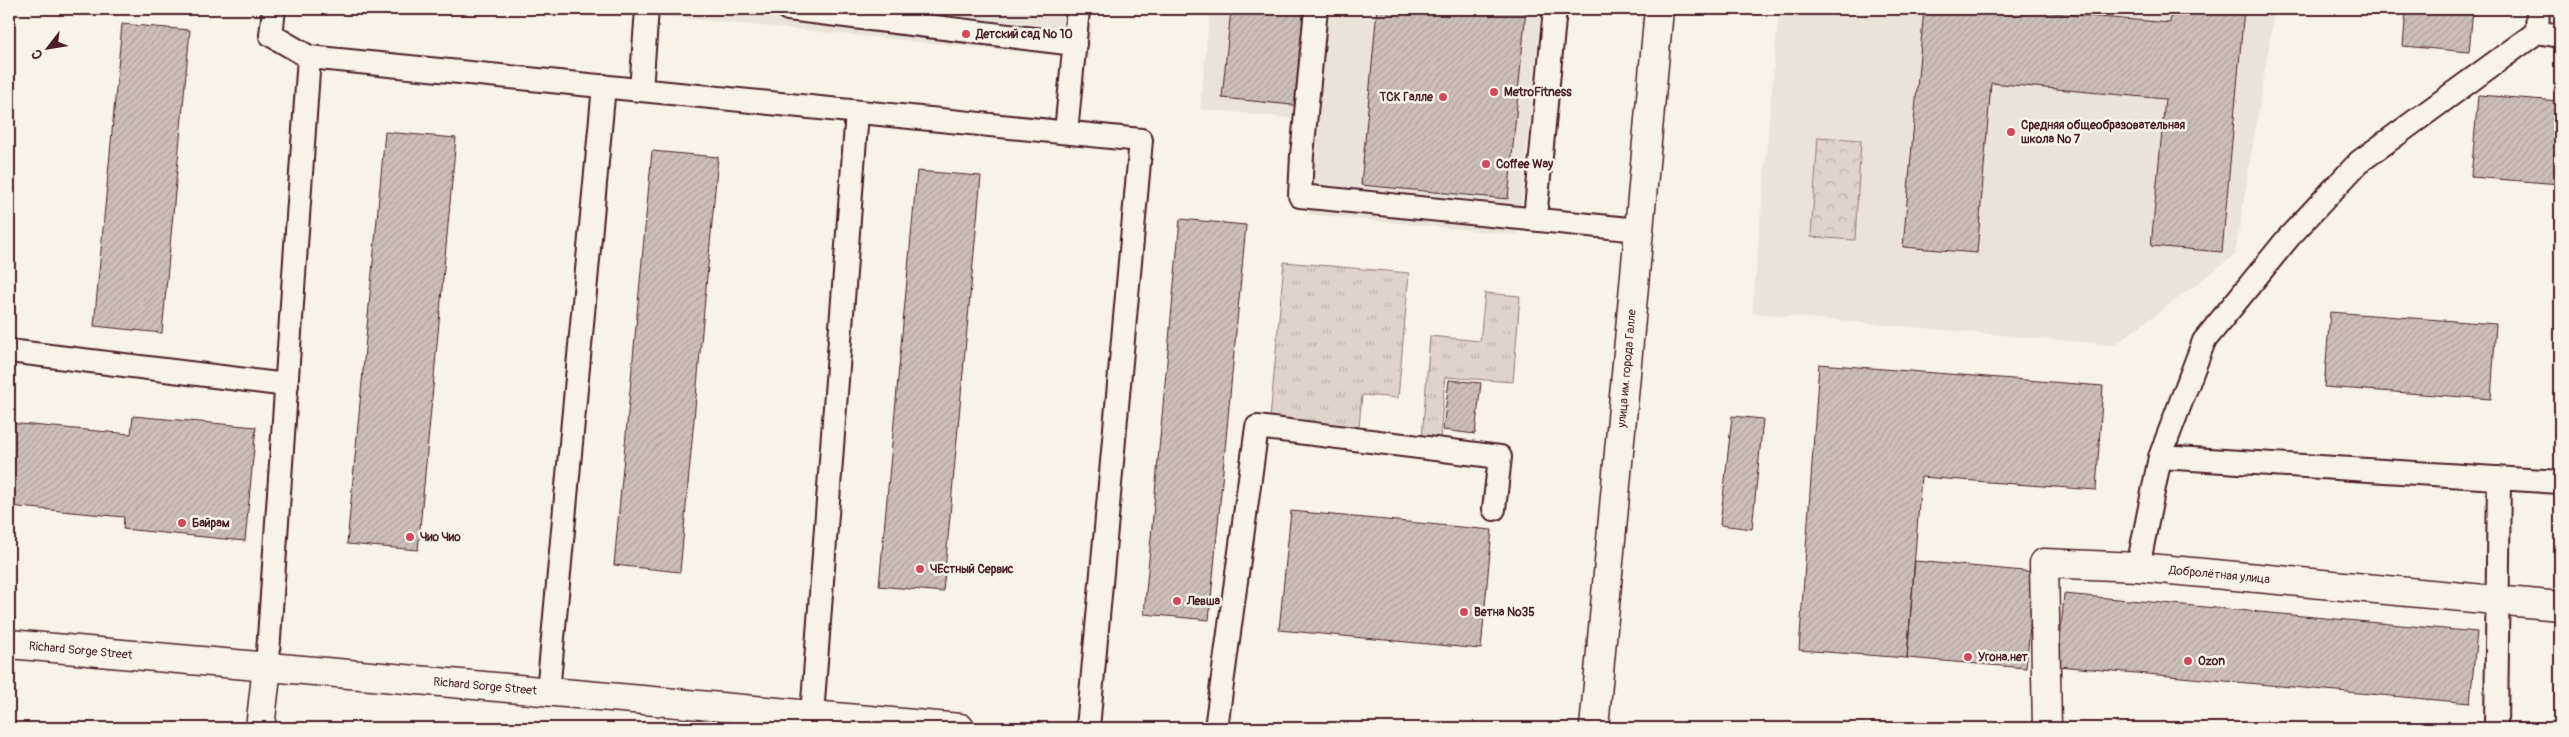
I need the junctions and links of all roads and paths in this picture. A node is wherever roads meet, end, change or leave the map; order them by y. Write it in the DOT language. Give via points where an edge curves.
graph roads {
  1 [pos="274,9"];
  2 [pos="647,9"];
  3 [pos="788,9"];
  4 [pos="1078,9"];
  5 [pos="1316,9"];
  6 [pos="1555,9"];
  7 [pos="1659,9"];
  8 [pos="2538,9"];
  9 [pos="2537,32"];
  10 [pos="2560,36"];
  11 [pos="1075,44"];
  12 [pos="309,57"];
  13 [pos="604,86"];
  14 [pos="642,90"];
  15 [pos="858,112"];
  16 [pos="1066,132"];
  17 [pos="1534,219"];
  18 [pos="1639,230"];
  19 [pos="9,351"];
  20 [pos="287,385"];
  21 [pos="2160,456"];
  22 [pos="2499,478"];
  23 [pos="2560,482"];
  24 [pos="1494,509"];
  25 [pos="2138,567"];
  26 [pos="2497,601"];
  27 [pos="2560,606"];
  28 [pos="9,644"];
  29 [pos="267,667"];
  30 [pos="548,692"];
  31 [pos="812,715"];
  32 [pos="892,725"];
  33 [pos="260,728"];
  34 [pos="960,728"];
  35 [pos="1088,728"];
  36 [pos="1216,728"];
  37 [pos="1594,728"];
  38 [pos="2047,728"];
  39 [pos="2496,728"];
  1 -- 12 [label="lane" via="271,35"];
  2 -- 14 [label="lane"];
  3 -- 11 [label="lane"];
  4 -- 11 [label="lane"];
  5 -- 17 [label="lane" via="1300,196"];
  6 -- 17 [label="lane"];
  7 -- 18 [label="main road, улица им. города Галле"];
  8 -- 9 [label="lane"];
  9 -- 10 [label="lane"];
  9 -- 21 [label="lane" via="2358,162 2288,238 2204,341"];
  11 -- 16 [label="lane"];
  12 -- 13 [label="lane"];
  12 -- 20 [label="lane"];
  13 -- 14 [label="lane"];
  13 -- 30 [label="lane"];
  14 -- 15 [label="lane"];
  15 -- 16 [label="lane"];
  15 -- 31 [label="lane"];
  16 -- 35 [label="lane" via="1141,140"];
  17 -- 18 [label="lane"];
  18 -- 37 [label="main road, улица им. города Галле"];
  19 -- 20 [label="lane"];
  20 -- 29 [label="lane"];
  21 -- 22 [label="lane"];
  21 -- 25 [label="lane"];
  22 -- 23 [label="lane"];
  22 -- 26 [label="lane"];
  24 -- 36 [label="lane" via="1500,457 1257,427"];
  25 -- 26 [label="main road, Добролётная улица"];
  25 -- 38 [label="main road, Добролётная улица" via="2044,563"];
  26 -- 27 [label="main road, Добролётная улица"];
  26 -- 39 [label="lane"];
  28 -- 29 [label="main road, Richard Sorge Street"];
  29 -- 30 [label="main road, Richard Sorge Street"];
  29 -- 33 [label="main road"];
  30 -- 31 [label="main road, Richard Sorge Street"];
  31 -- 32 [label="main road, Richard Sorge Street"];
  32 -- 34 [label="main road, Richard Sorge Street"];
}
